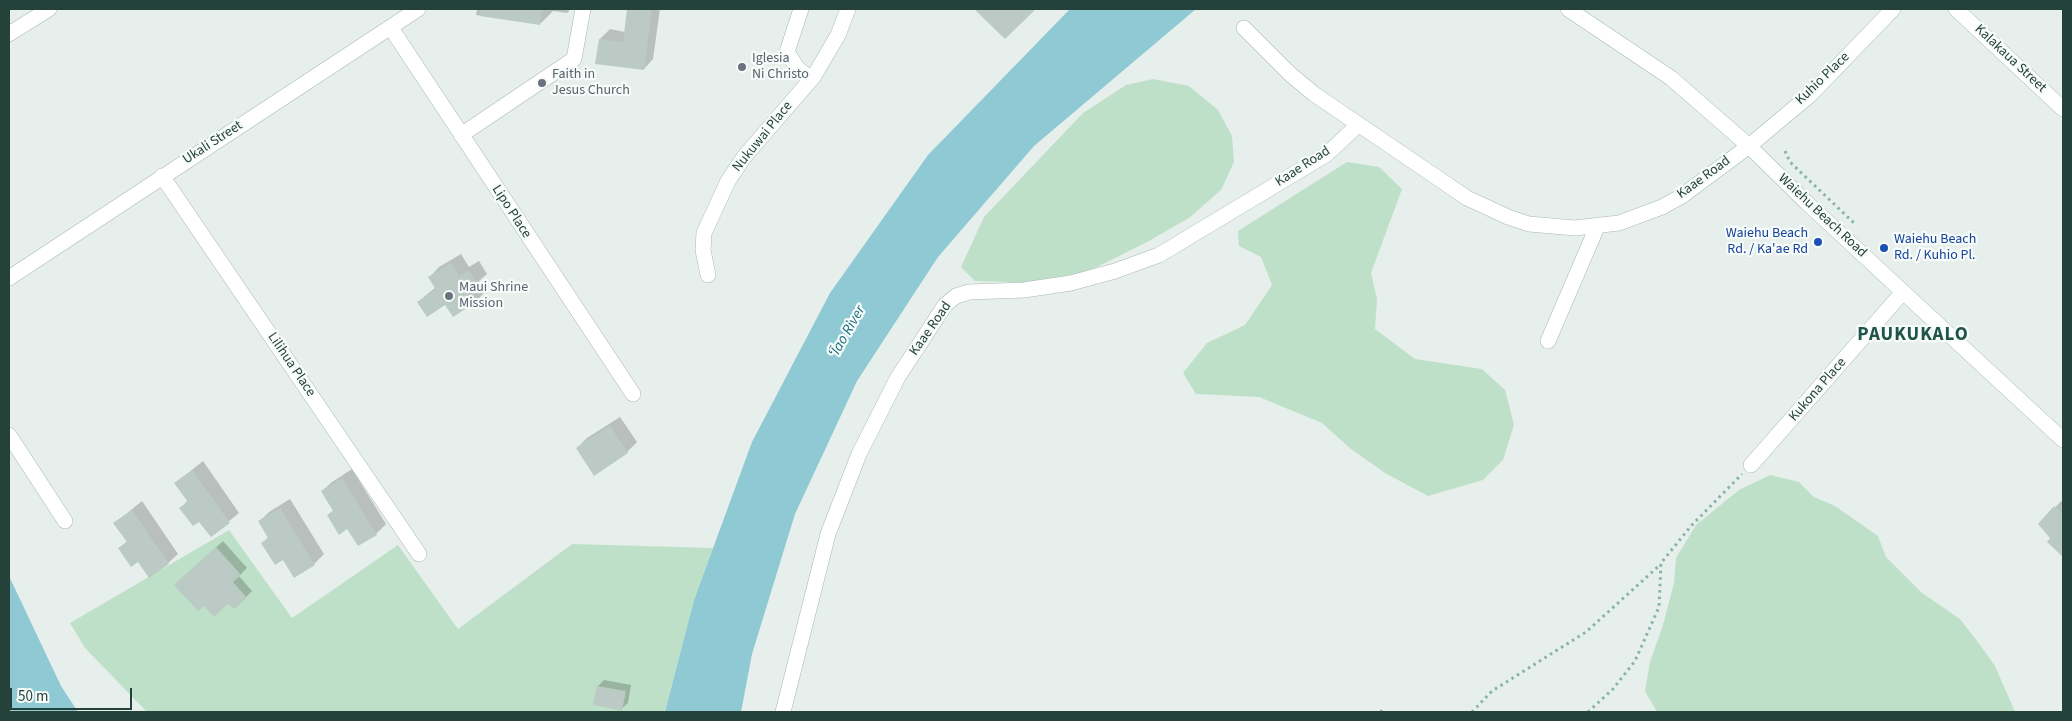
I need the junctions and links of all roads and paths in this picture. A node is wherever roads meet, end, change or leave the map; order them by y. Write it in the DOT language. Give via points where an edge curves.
graph roads {
  1 [pos="49,9"];
  2 [pos="418,9"];
  3 [pos="584,9"];
  4 [pos="801,9"];
  5 [pos="848,9"];
  6 [pos="1568,9"];
  7 [pos="1893,9"];
  8 [pos="1956,9"];
  9 [pos="391,28"];
  10 [pos="1244,28"];
  11 [pos="9,34"];
  12 [pos="812,79"];
  13 [pos="2063,109"];
  14 [pos="1358,126"];
  15 [pos="461,135"];
  16 [pos="1749,146"];
  17 [pos="1785,151"];
  18 [pos="162,176"];
  19 [pos="1858,226"];
  20 [pos="1597,227"];
  21 [pos="708,275"];
  22 [pos="9,278"];
  23 [pos="1904,292"];
  24 [pos="1548,341"];
  25 [pos="633,394"];
  26 [pos="9,435"];
  27 [pos="2063,440"];
  28 [pos="1751,465"];
  29 [pos="65,521"];
  30 [pos="419,554"];
  31 [pos="1661,563"];
  32 [pos="787,707"];
  33 [pos="1472,712"];
  34 [pos="1588,712"];
  1 -- 11 [label="street"];
  2 -- 9 [label="street, Ukali Street"];
  3 -- 15 [label="street" via="574,59"];
  4 -- 12 [label="street" via="787,52 798,69"];
  5 -- 12 [label="street, Nukuwai Place" via="838,35"];
  6 -- 16 [label="street, Waiehu Beach Road" via="1671,78"];
  7 -- 16 [label="street, Kuhio Place" via="1810,95"];
  8 -- 13 [label="street, Kalakaua Street"];
  9 -- 15 [label="street, Lipo Place"];
  9 -- 18 [label="street, Ukali Street"];
  10 -- 14 [label="street, Kaae Road" via="1290,74"];
  12 -- 21 [label="street, Nukuwai Place" via="744,157 728,181 704,233 703,250"];
  14 -- 20 [label="street, Kaae Road" via="1467,198 1494,212 1529,224"];
  14 -- 32 [label="street, Kaae Road" via="1327,154 1159,255 1070,283 1024,290 969,292 956,296 945,305 898,377 859,454 828,534"];
  15 -- 25 [label="street, Lipo Place"];
  16 -- 20 [label="street, Kaae Road" via="1662,208 1627,221"];
  16 -- 23 [label="street, Waiehu Beach Road"];
  17 -- 19 [label="path" via="1790,162"];
  18 -- 22 [label="street, Ukali Street"];
  18 -- 30 [label="street, Lilihua Place"];
  20 -- 24 [label="street"];
  23 -- 27 [label="street, Waiehu Beach Road"];
  23 -- 28 [label="street, Kukona Place"];
  26 -- 29 [label="street"];
  28 -- 31 [label="path" via="1691,526"];
  31 -- 33 [label="path" via="1586,632 1492,691"];
  31 -- 34 [label="path" via="1659,607 1635,660 1613,689"];
}
